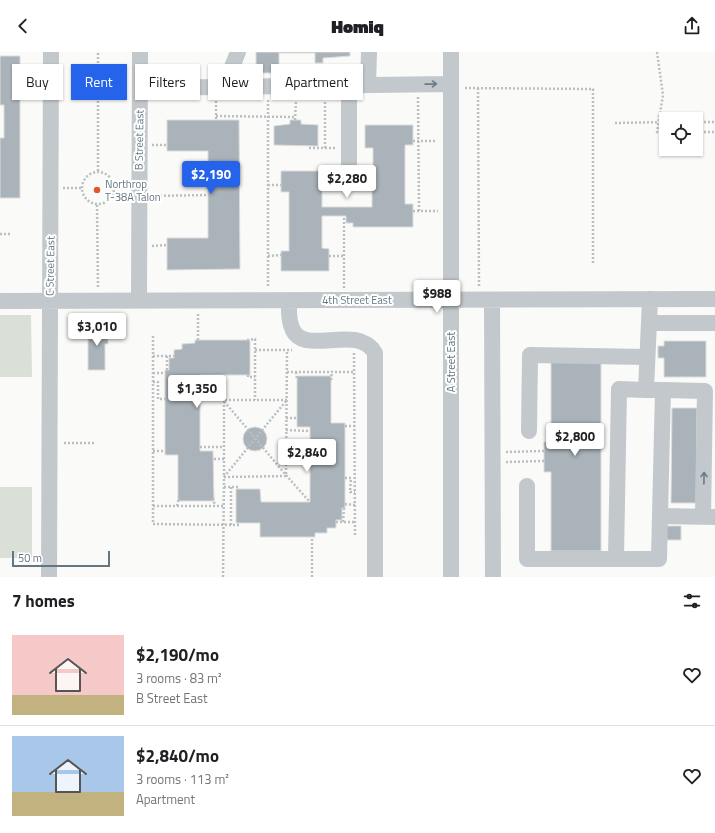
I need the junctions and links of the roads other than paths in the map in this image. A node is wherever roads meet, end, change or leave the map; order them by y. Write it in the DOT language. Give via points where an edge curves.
graph roads {
  1 [pos="52,52"];
  2 [pos="140,52"];
  3 [pos="238,52"];
  4 [pos="369,52"];
  5 [pos="451,52"];
  6 [pos="140,64"];
  7 [pos="233,64"];
  8 [pos="363,85"];
  9 [pos="368,85"];
  10 [pos="451,86"];
  11 [pos="140,100"];
  12 [pos="349,100"];
  13 [pos="349,178"];
  14 [pos="650,299"];
  15 [pos="715,299"];
  16 [pos="138,300"];
  17 [pos="289,300"];
  18 [pos="451,300"];
  19 [pos="485,300"];
  20 [pos="0,301"];
  21 [pos="50,301"];
  22 [pos="649,323"];
  23 [pos="715,323"];
  24 [pos="647,356"];
  25 [pos="646,390"];
  26 [pos="663,390"];
  27 [pos="710,409"];
  28 [pos="529,431"];
  29 [pos="527,486"];
  30 [pos="660,516"];
  31 [pos="709,517"];
  32 [pos="616,559"];
  33 [pos="49,577"];
  34 [pos="375,577"];
  35 [pos="451,577"];
  36 [pos="493,577"];
  1 -- 21 [label="street, C Street East"];
  2 -- 6 [label="street, B Street East"];
  3 -- 7 [label="street"];
  4 -- 9 [label="street"];
  5 -- 10 [label="street, A Street East"];
  8 -- 9 [label="street"];
  9 -- 10 [label="street, one-way"];
  10 -- 18 [label="street, A Street East"];
  11 -- 16 [label="street, B Street East"];
  12 -- 13 [label="street"];
  14 -- 15 [label="street, 4th Street East"];
  14 -- 19 [label="street, 4th Street East"];
  14 -- 22 [label="street"];
  16 -- 17 [label="street, 4th Street East"];
  16 -- 21 [label="street, 4th Street East"];
  17 -- 18 [label="street, 4th Street East"];
  17 -- 34 [label="street" via="292,330 301,338 313,341 358,340 371,347 375,353"];
  18 -- 19 [label="street, 4th Street East"];
  18 -- 35 [label="street, A Street East"];
  19 -- 36 [label="street" via="492,457"];
  20 -- 21 [label="street, 4th Street East"];
  21 -- 33 [label="street, C Street East"];
  22 -- 23 [label="street"];
  22 -- 24 [label="street"];
  24 -- 25 [label="street"];
  24 -- 28 [label="street" via="530,355"];
  25 -- 26 [label="street"];
  25 -- 32 [label="street" via="619,389"];
  26 -- 27 [label="street" via="705,391"];
  26 -- 30 [label="street"];
  31 -- 27 [label="street, one-way"];
  29 -- 32 [label="street" via="527,559"];
  30 -- 31 [label="street"];
  30 -- 32 [label="street" via="659,559"];
}
